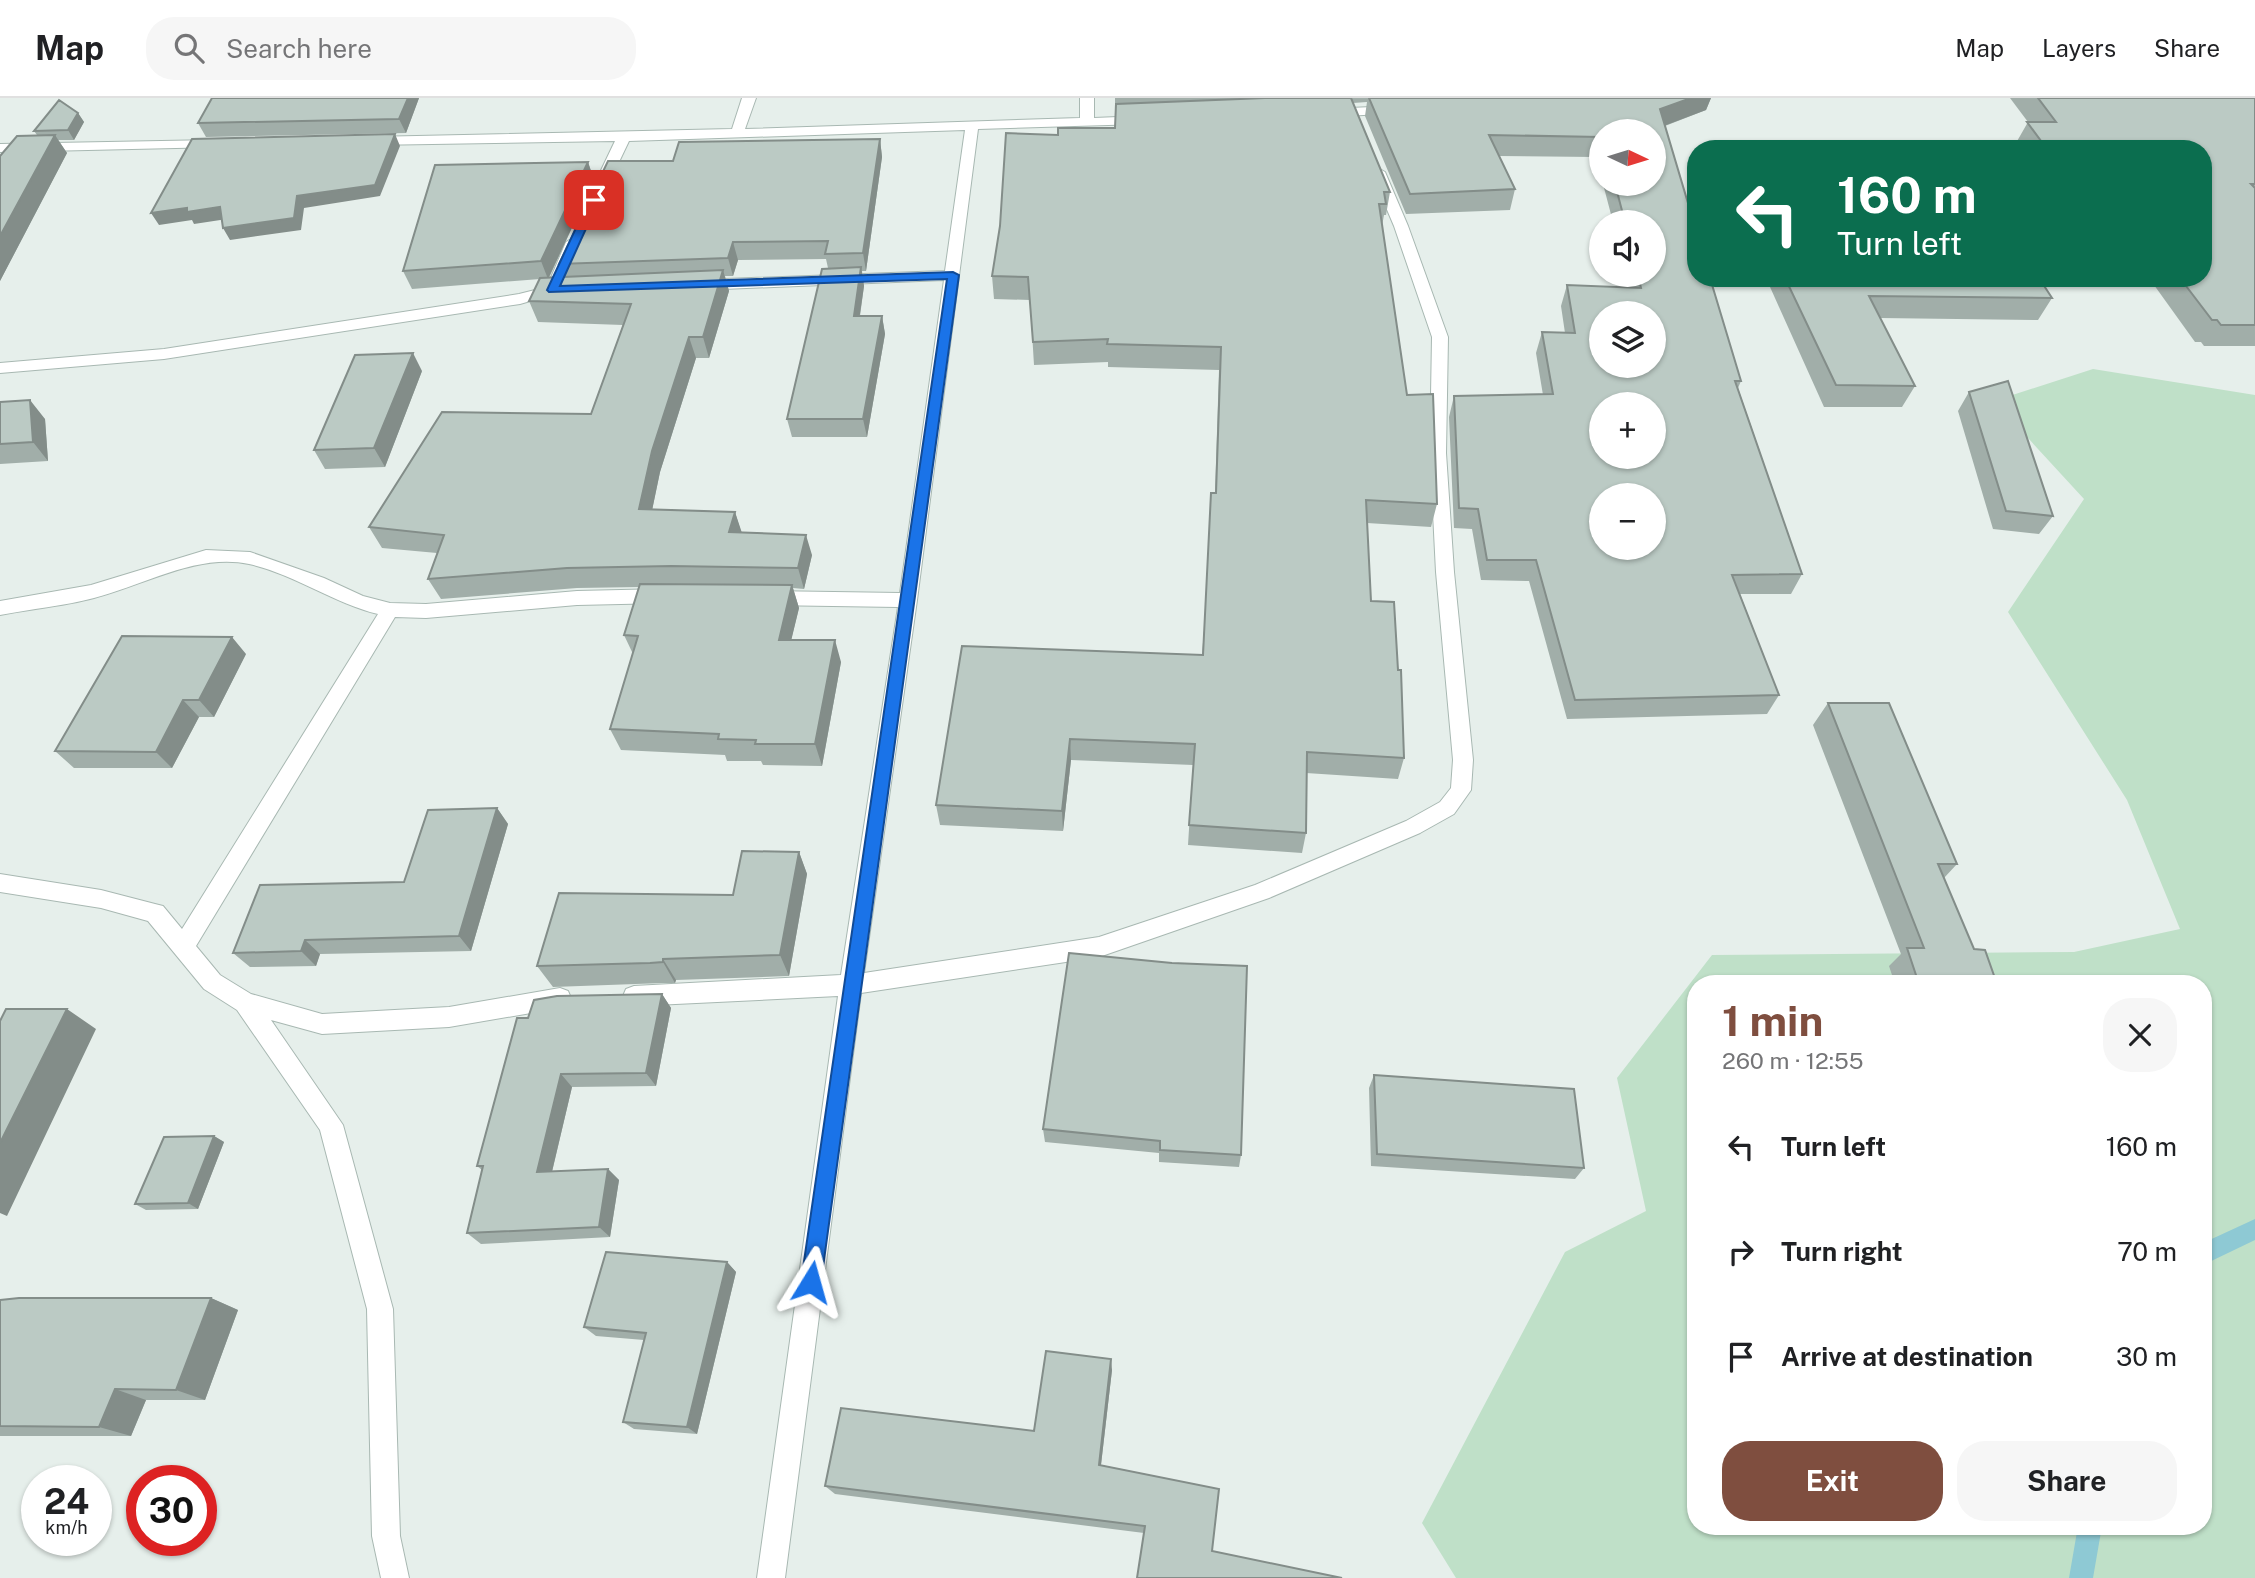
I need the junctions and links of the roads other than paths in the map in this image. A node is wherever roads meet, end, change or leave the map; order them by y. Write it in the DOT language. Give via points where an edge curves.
graph roads {
  1 [pos="749,98"];
  2 [pos="1087,98"];
  3 [pos="1406,109"];
  4 [pos="1313,113"];
  5 [pos="1153,119"];
  6 [pos="1087,122"];
  7 [pos="972,126"];
  8 [pos="737,133"];
  9 [pos="624,136"];
  10 [pos="350,142"];
  11 [pos="225,144"];
  12 [pos="0,148"];
  13 [pos="1369,150"];
  14 [pos="596,194"];
  15 [pos="580,229"];
  16 [pos="953,275"];
  17 [pos="677,285"];
  18 [pos="0,369"];
  19 [pos="679,596"];
  20 [pos="746,597"];
  21 [pos="908,600"];
  22 [pos="0,608"];
  23 [pos="390,610"];
  24 [pos="0,883"];
  25 [pos="183,947"];
  26 [pos="851,985"];
  27 [pos="582,996"];
  28 [pos="609,996"];
  29 [pos="245,1003"];
  30 [pos="395,1578"];
  31 [pos="771,1578"];
  1 -- 8 [label="street"];
  2 -- 6 [label="street"];
  3 -- 4 [label="street" via="1356,118"];
  5 -- 6 [label="street"];
  6 -- 7 [label="street"];
  7 -- 8 [label="street"];
  7 -- 16 [label="street"];
  8 -- 9 [label="street"];
  9 -- 10 [label="street"];
  9 -- 14 [label="street"];
  11 -- 12 [label="street"];
  13 -- 26 [label="street" via="1440,337 1438,453 1463,760 1461,790 1447,808 1413,828 1261,892 1099,947"];
  15 -- 18 [label="street" via="560,290 164,354"];
  16 -- 17 [label="street"];
  16 -- 21 [label="street"];
  19 -- 23 [label="street"];
  20 -- 21 [label="street"];
  21 -- 26 [label="street"];
  22 -- 23 [label="street" via="92,592 206,556 250,558 358,602"];
  23 -- 25 [label="street"];
  24 -- 25 [label="street" via="155,913"];
  25 -- 29 [label="street" via="212,982"];
  26 -- 28 [label="street"];
  26 -- 31 [label="street"];
  27 -- 29 [label="street" via="449,1017 322,1024"];
  29 -- 30 [label="street" via="331,1125 380,1309 386,1536"];
}
